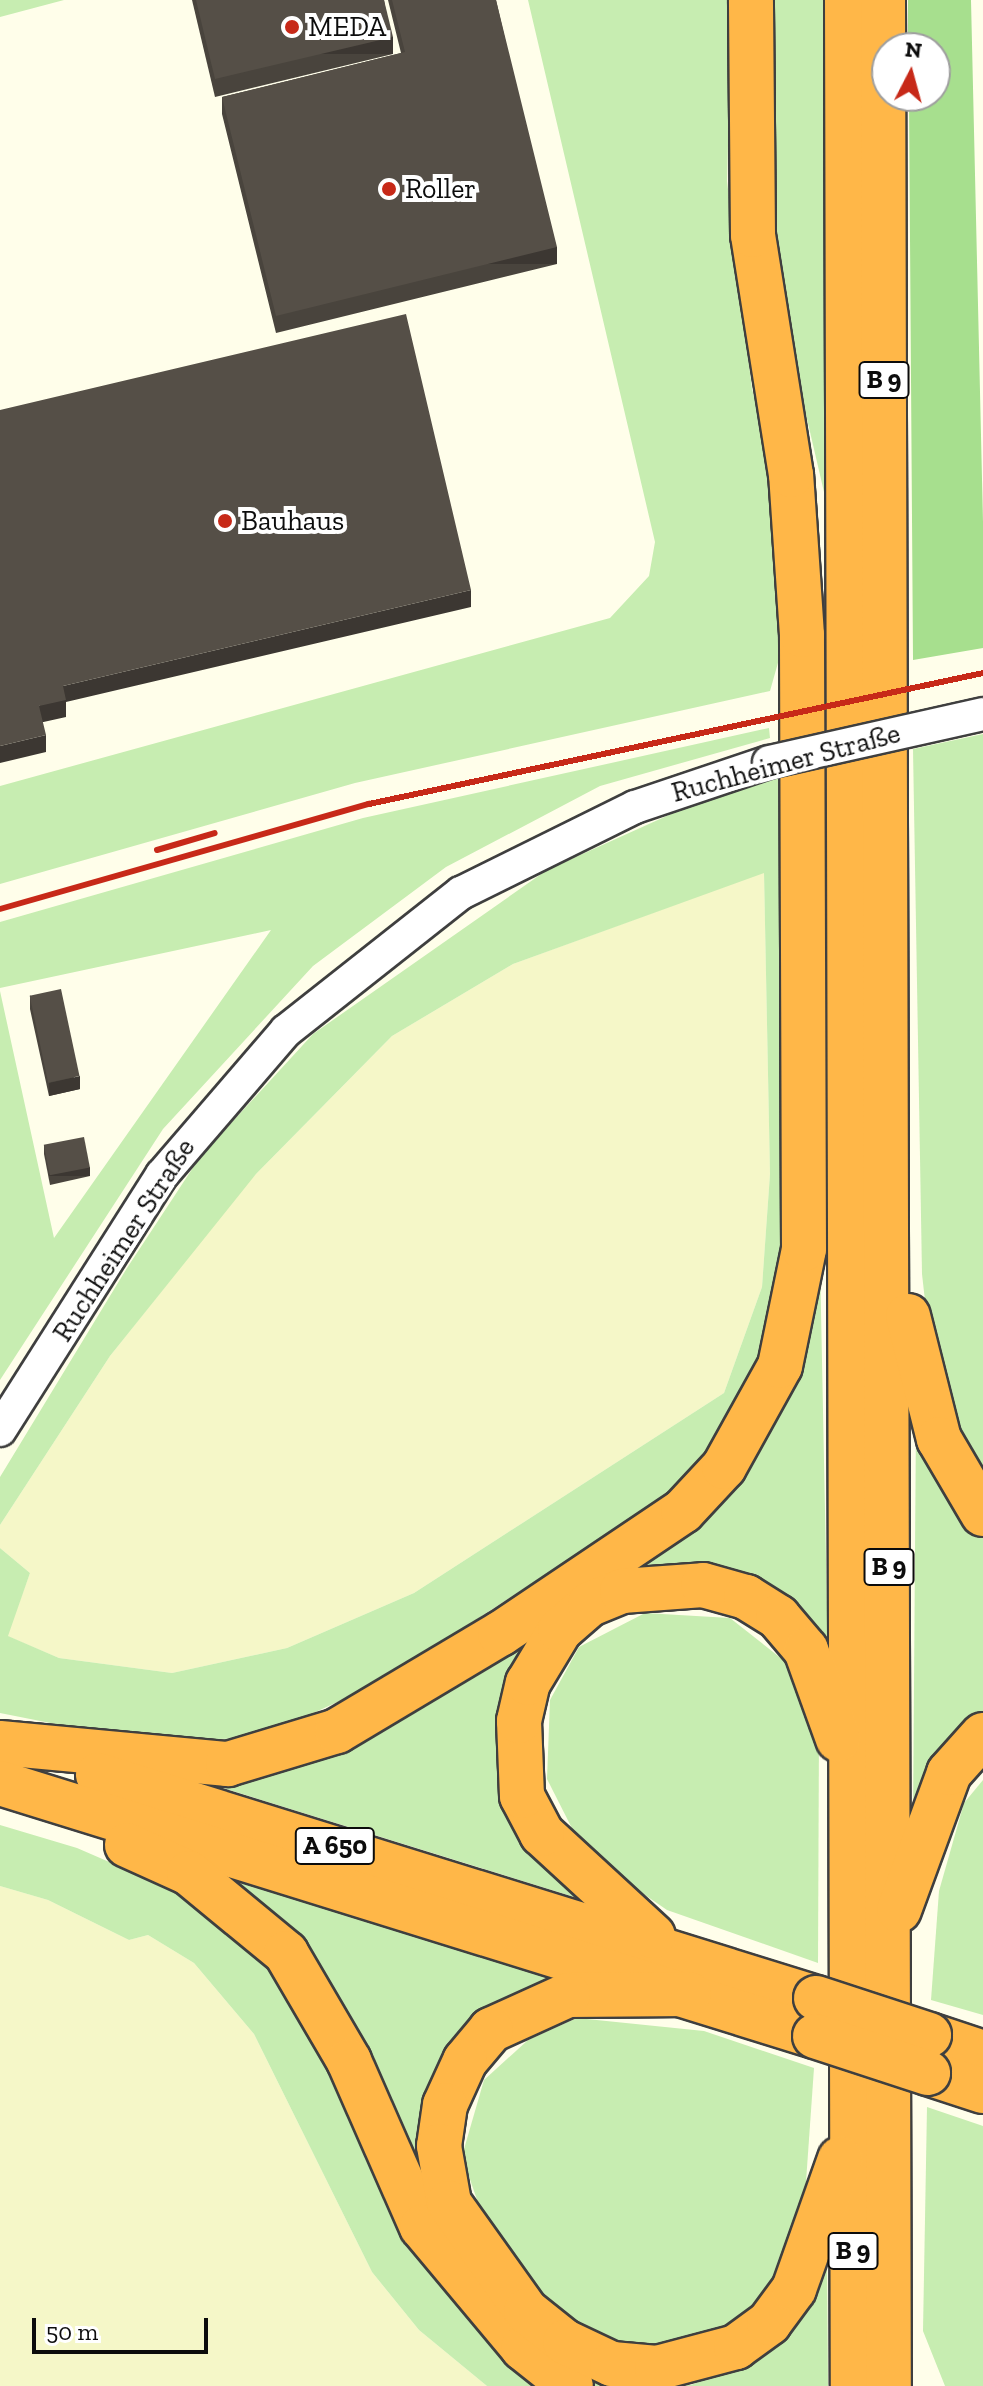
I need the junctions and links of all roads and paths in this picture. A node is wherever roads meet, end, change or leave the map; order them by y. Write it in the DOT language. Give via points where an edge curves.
graph roads {
  1 [pos="751,0"];
  2 [pos="847,0"];
  3 [pos="883,0"];
  4 [pos="769,355"];
  5 [pos="851,669"];
  6 [pos="983,714"];
  7 [pos="888,1199"];
  8 [pos="0,1430"];
  9 [pos="983,1514"];
  10 [pos="983,1735"];
  11 [pos="0,1744"];
  12 [pos="854,1787"];
  13 [pos="20,1788"];
  14 [pos="889,1935"];
  15 [pos="669,1950"];
  16 [pos="689,1994"];
  17 [pos="816,2017"];
  18 [pos="983,2053"];
  19 [pos="929,2054"];
  20 [pos="983,2091"];
  21 [pos="854,2115"];
  22 [pos="889,2248"];
  23 [pos="571,2386"];
  24 [pos="853,2386"];
  25 [pos="889,2386"];
  26 [pos="918,2386"];
  1 -- 4 [label="highway, B 9" via="753,235"];
  2 -- 5 [label="highway, B 9"];
  3 -- 7 [label="highway, B 9"];
  4 -- 5 [label="highway, B 9" via="806,453 830,618"];
  4 -- 11 [label="highway" via="799,545 805,1159 800,1290 764,1402 724,1467 683,1511 500,1634 337,1731 228,1764"];
  5 -- 12 [label="highway, B 9"];
  6 -- 8 [label="street, Ruchheimer Straße, bridge" via="769,762 635,807 461,893 298,1020 162,1175"];
  7 -- 9 [label="highway" via="922,1387 939,1439"];
  7 -- 14 [label="highway, B 9"];
  10 -- 14 [label="highway" via="949,1773"];
  11 -- 15 [label="highway, A 650"];
  12 -- 15 [label="highway" via="806,1650 778,1617 746,1597 703,1585 622,1591 590,1604 560,1630 528,1683 519,1721 522,1796 542,1834 576,1870"];
  12 -- 21 [label="highway, B 9"];
  13 -- 16 [label="highway, A 650"];
  13 -- 23 [label="highway" via="103,1835 189,1873 286,1953 349,2061 422,2227 523,2348"];
  14 -- 22 [label="highway, B 9"];
  15 -- 17 [label="highway, A 650"];
  16 -- 17 [label="highway, A 650"];
  16 -- 21 [label="highway" via="568,1995 528,2009 474,2051 445,2105 439,2146 449,2203 498,2281 565,2342 612,2364 657,2368 701,2361 769,2323 814,2241"];
  17 -- 19 [label="highway, A 650, bridge"];
  18 -- 19 [label="highway, A 650"];
  19 -- 20 [label="highway, A 650"];
  21 -- 24 [label="highway, B 9"];
  22 -- 25 [label="highway, B 9"];
  22 -- 26 [label="highway"];
}
